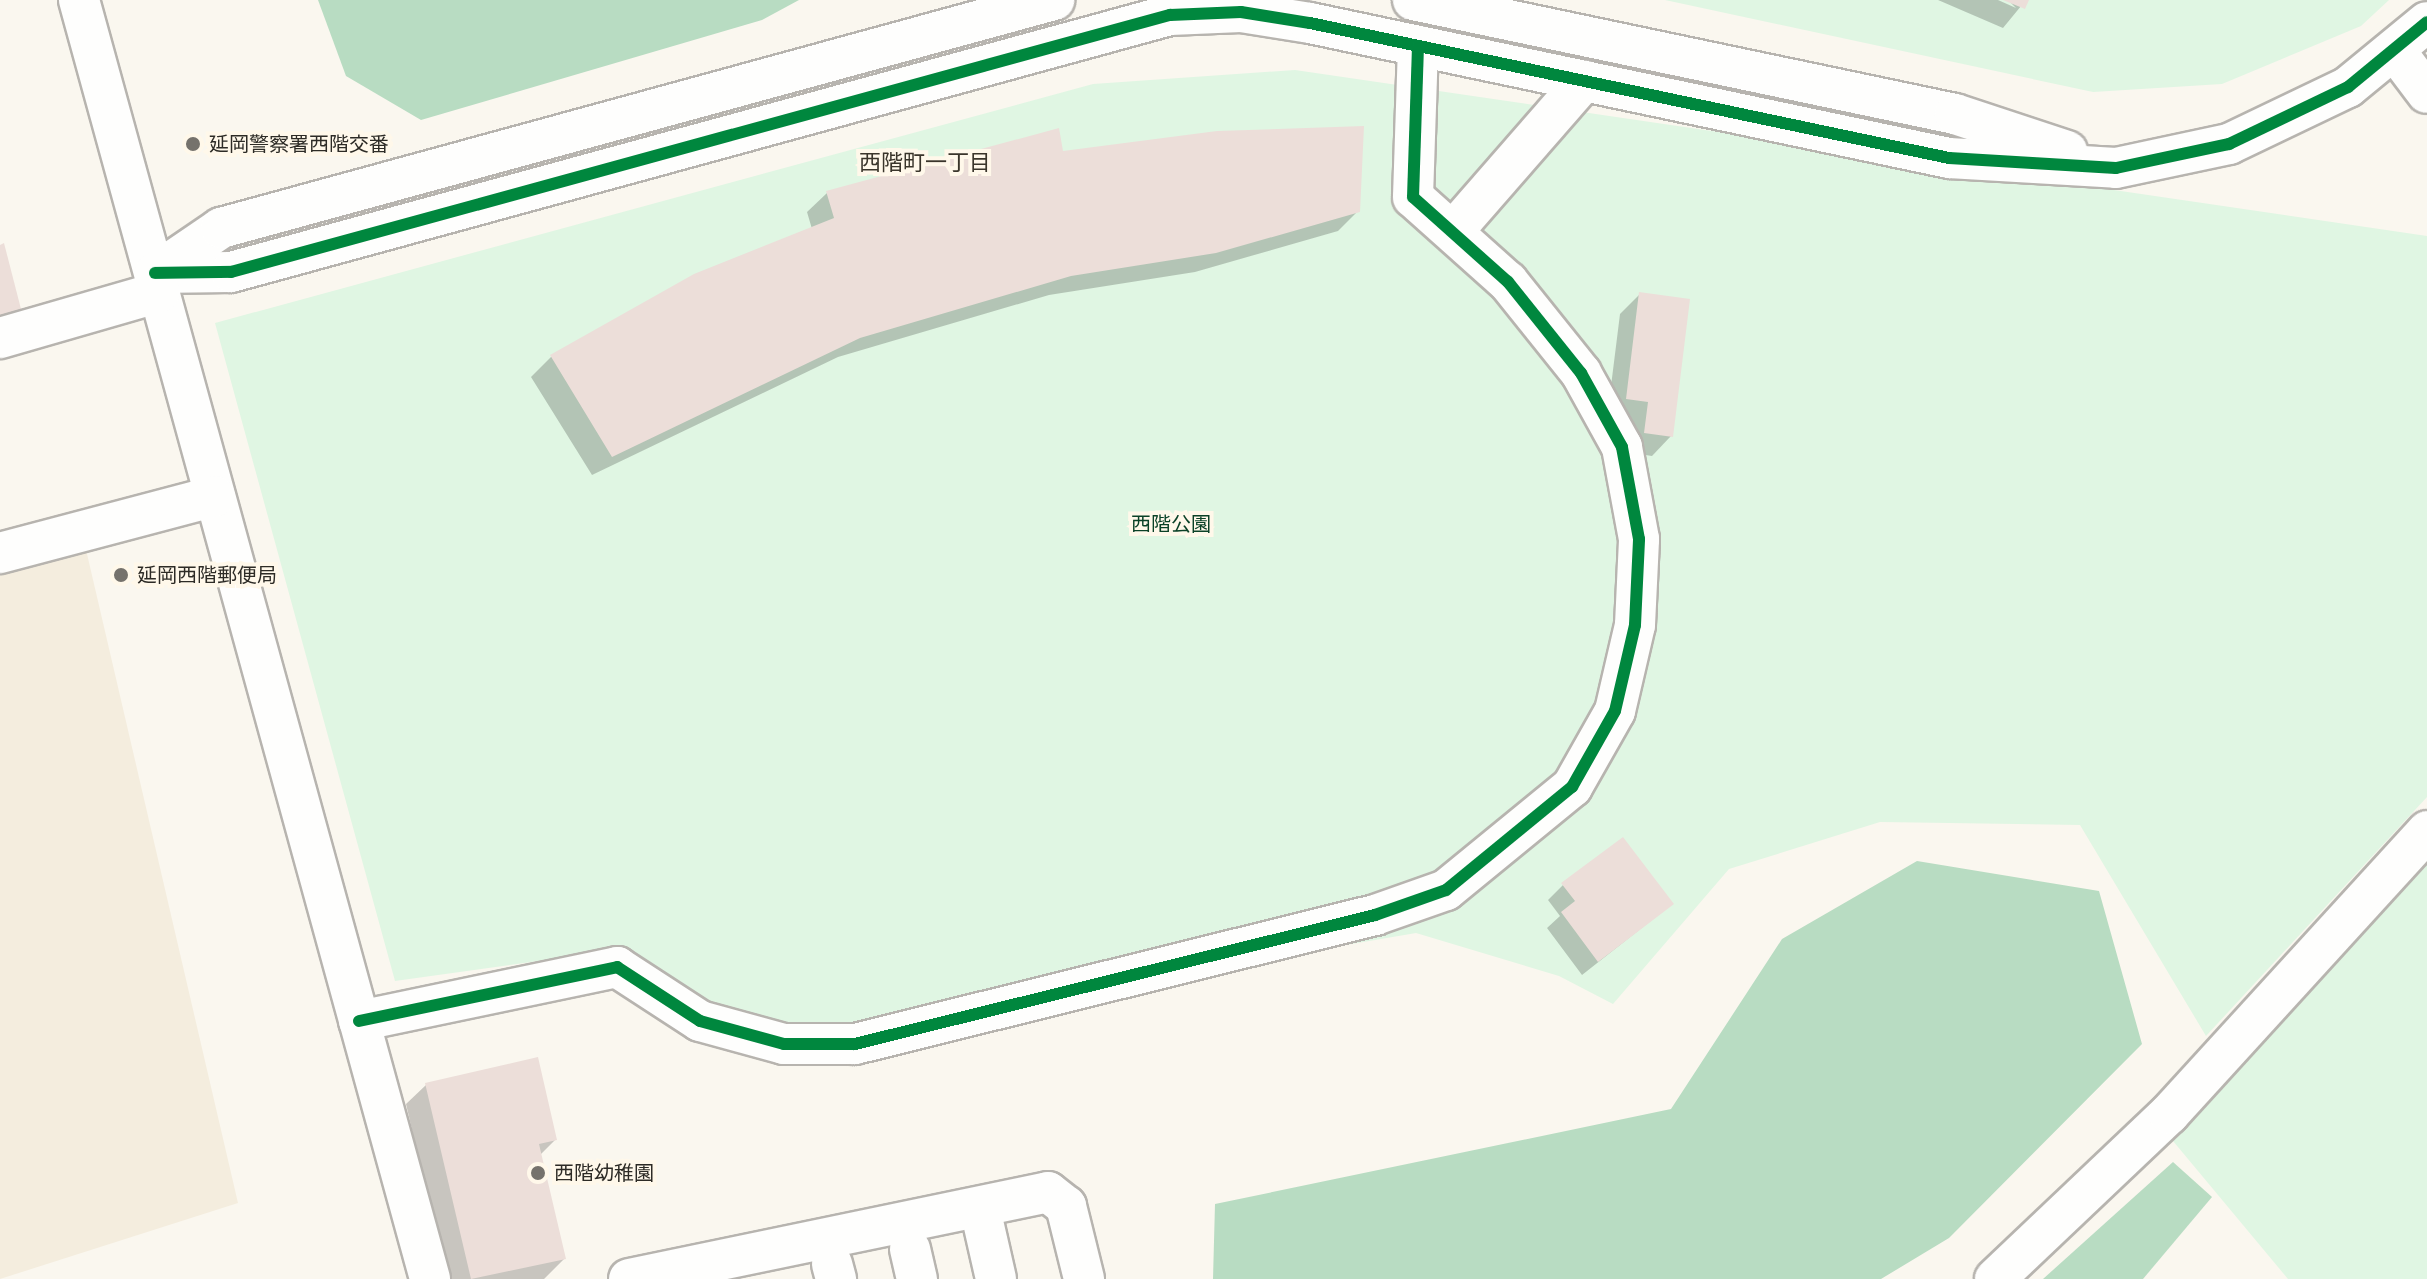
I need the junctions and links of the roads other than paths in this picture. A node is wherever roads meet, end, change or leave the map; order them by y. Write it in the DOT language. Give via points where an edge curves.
graph roads {
  1 [pos="79,0"];
  2 [pos="1054,0"];
  3 [pos="1413,0"];
  4 [pos="2427,22"];
  5 [pos="1418,46"];
  6 [pos="2396,52"];
  7 [pos="1584,81"];
  8 [pos="2427,93"];
  9 [pos="2116,168"];
  10 [pos="1454,230"];
  11 [pos="157,282"];
  12 [pos="0,338"];
  13 [pos="215,496"];
  14 [pos="94,528"];
  15 [pos="0,553"];
  16 [pos="0,573"];
  17 [pos="2427,831"];
  18 [pos="359,1021"];
  19 [pos="984,1226"];
  20 [pos="430,1279"];
  21 [pos="629,1279"];
  22 [pos="996,1279"];
  23 [pos="1084,1279"];
  24 [pos="1995,1279"];
  1 -- 11 [label="street"];
  2 -- 11 [label="street" via="221,228"];
  3 -- 9 [label="street" via="1955,114"];
  4 -- 6 [label="street"];
  5 -- 7 [label="street"];
  5 -- 10 [label="street" via="1413,197"];
  5 -- 11 [label="street" via="1241,12 1170,15 231,272"];
  6 -- 8 [label="street"];
  6 -- 9 [label="street" via="2348,87 2229,144"];
  7 -- 9 [label="street" via="1949,158"];
  7 -- 10 [label="street"];
  10 -- 18 [label="street" via="1508,282 1581,373 1622,447 1639,539 1635,625 1615,711 1572,787 1446,890 1375,915 855,1044 784,1044 700,1021 617,967"];
  11 -- 12 [label="street"];
  11 -- 13 [label="street"];
  13 -- 14 [label="street"];
  13 -- 18 [label="street"];
  14 -- 15 [label="street"];
  14 -- 16 [label="street"];
  17 -- 24 [label="street" via="2169,1114"];
  18 -- 20 [label="street"];
  19 -- 22 [label="street"];
  21 -- 23 [label="street" via="1048,1192 1066,1206"];
}
